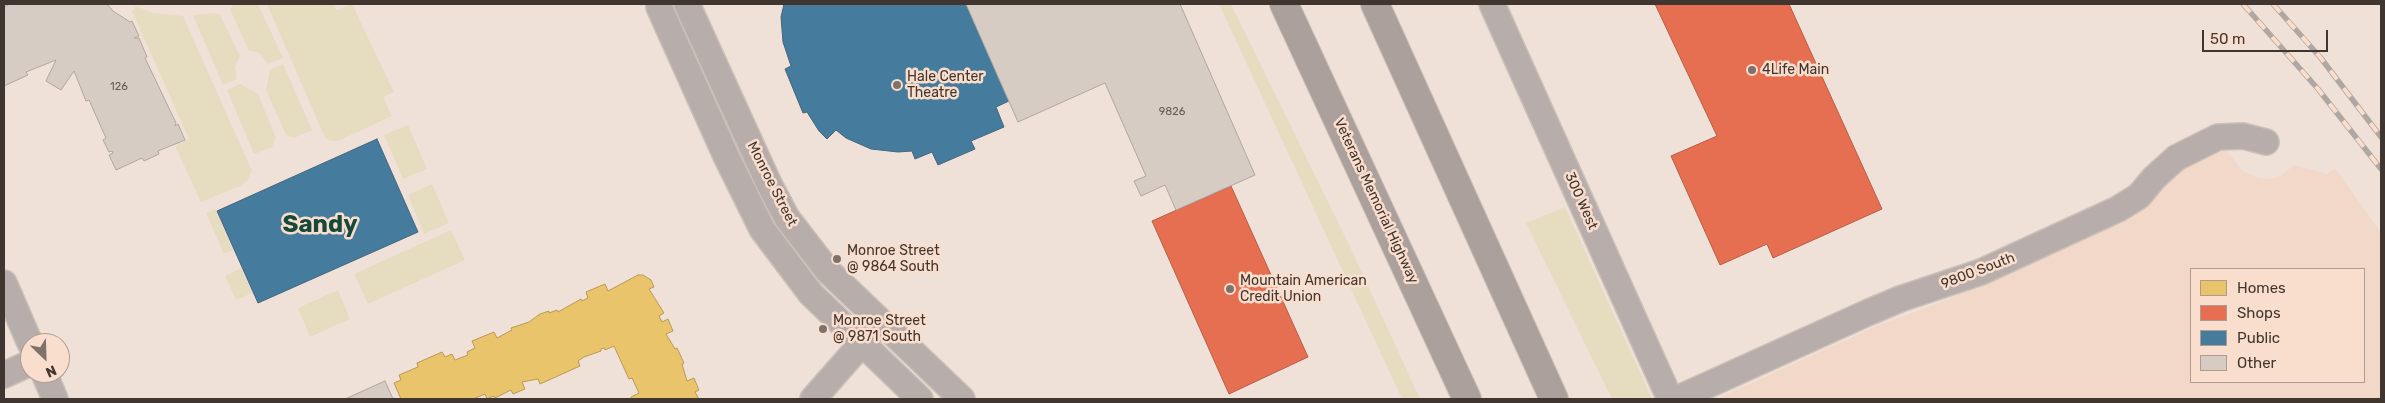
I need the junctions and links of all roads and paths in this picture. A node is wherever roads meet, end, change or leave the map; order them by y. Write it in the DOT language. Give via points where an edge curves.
graph roads {
  1 [pos="660,4"];
  2 [pos="687,4"];
  3 [pos="1284,4"];
  4 [pos="1375,4"];
  5 [pos="1492,4"];
  6 [pos="2266,142"];
  7 [pos="4,282"];
  8 [pos="880,323"];
  9 [pos="26,333"];
  10 [pos="862,344"];
  11 [pos="20,367"];
  12 [pos="4,374"];
  13 [pos="48,383"];
  14 [pos="55,399"];
  15 [pos="813,399"];
  16 [pos="920,399"];
  17 [pos="962,399"];
  18 [pos="1467,399"];
  19 [pos="1554,399"];
  20 [pos="1670,399"];
  21 [pos="1677,399"];
  1 -- 10 [label="street, Monroe Street" via="659,8 762,229 811,294"];
  2 -- 8 [label="street, Monroe Street" via="787,218 828,271"];
  3 -- 18 [label="highway, Veterans Memorial Highway"];
  4 -- 19 [label="highway"];
  5 -- 20 [label="street, 300 West"];
  6 -- 21 [label="street, 9800 South" via="2243,136 2218,137 2176,158 2138,196 2118,209 1981,272 1867,313"];
  7 -- 9 [label="street"];
  8 -- 10 [label="street"];
  8 -- 17 [label="street, Monroe Street"];
  10 -- 15 [label="street"];
  10 -- 16 [label="street, Monroe Street"];
  11 -- 12 [label="street"];
  13 -- 14 [label="street"];
}
